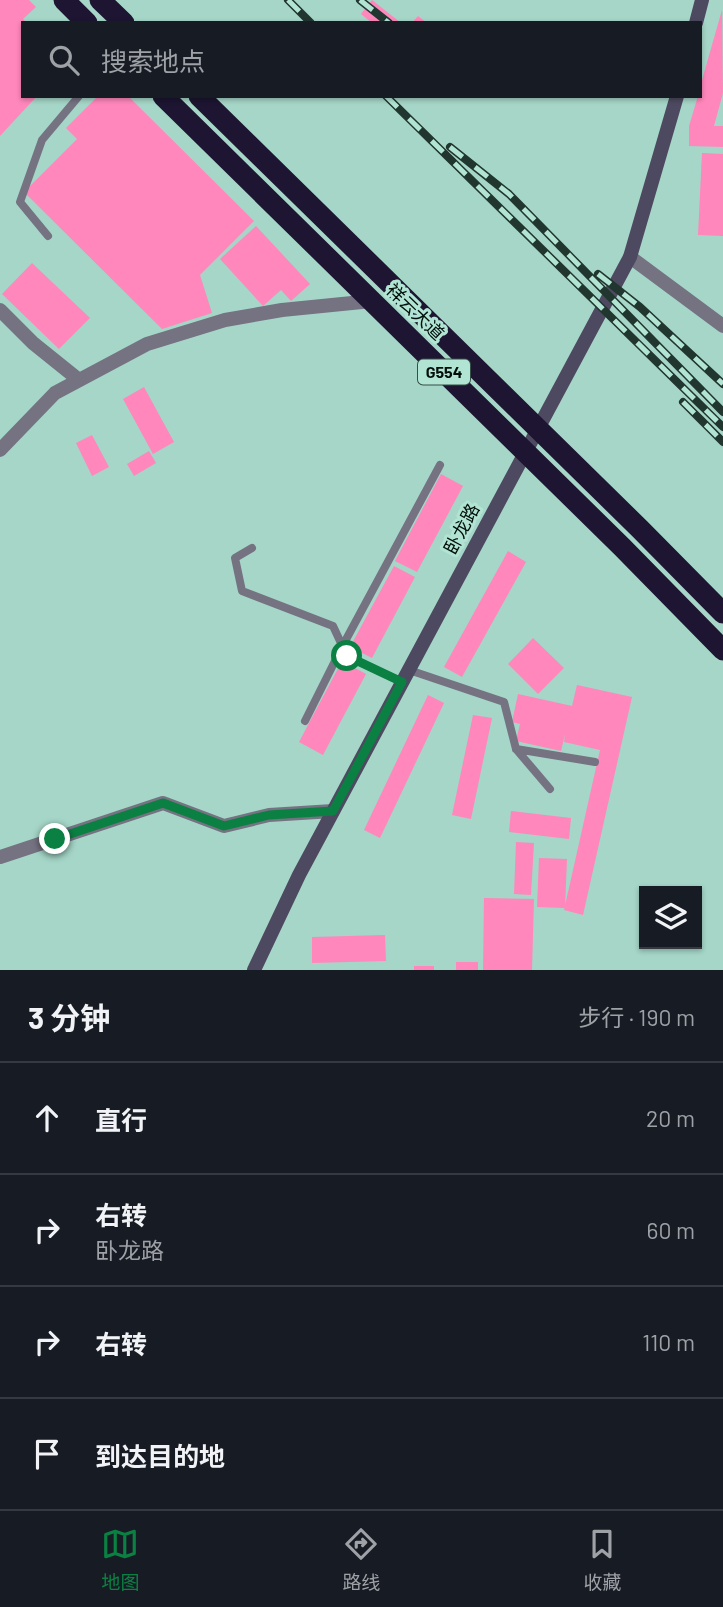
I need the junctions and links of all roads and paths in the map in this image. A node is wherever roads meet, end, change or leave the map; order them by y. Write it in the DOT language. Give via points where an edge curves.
graph roads {
  1 [pos="64,0"];
  2 [pos="100,0"];
  3 [pos="702,0"];
  4 [pos="85,21"];
  5 [pos="122,21"];
  6 [pos="697,21"];
  7 [pos="77,98"];
  8 [pos="165,98"];
  9 [pos="201,98"];
  10 [pos="676,98"];
  11 [pos="48,236"];
  12 [pos="630,257"];
  13 [pos="372,301"];
  14 [pos="0,310"];
  15 [pos="723,326"];
  16 [pos="79,380"];
  17 [pos="538,428"];
  18 [pos="0,450"];
  19 [pos="525,452"];
  20 [pos="440,465"];
  21 [pos="252,548"];
  22 [pos="723,613"];
  23 [pos="342,647"];
  24 [pos="723,650"];
  25 [pos="406,676"];
  26 [pos="305,721"];
  27 [pos="516,749"];
  28 [pos="595,762"];
  29 [pos="550,789"];
  30 [pos="333,811"];
  31 [pos="0,857"];
  32 [pos="254,970"];
  1 -- 4 [label="highway"];
  2 -- 5 [label="highway"];
  3 -- 6 [label="street"];
  7 -- 11 [label="lane" via="42,140 20,202"];
  8 -- 13 [label="highway, 祥云大道 / G554"];
  9 -- 17 [label="highway, 祥云大道 / G554"];
  10 -- 12 [label="street, 卧龙路"];
  12 -- 15 [label="street"];
  12 -- 17 [label="street, 卧龙路"];
  13 -- 16 [label="street" via="225,320 146,344"];
  13 -- 19 [label="highway, 祥云大道 / G554"];
  14 -- 16 [label="street"];
  16 -- 18 [label="street" via="55,393"];
  17 -- 19 [label="street, 卧龙路"];
  17 -- 22 [label="highway, 祥云大道 / G554"];
  19 -- 24 [label="highway, 祥云大道 / G554"];
  19 -- 25 [label="street, 卧龙路"];
  20 -- 23 [label="lane"];
  21 -- 23 [label="lane" via="234,558 242,591 333,626"];
  23 -- 25 [label="lane" via="347,656"];
  23 -- 26 [label="lane"];
  25 -- 27 [label="lane" via="504,702"];
  25 -- 30 [label="street, 卧龙路"];
  27 -- 28 [label="lane"];
  27 -- 29 [label="lane"];
  30 -- 31 [label="street" via="269,815 224,826 163,803"];
  30 -- 32 [label="street, 卧龙路"];
}
